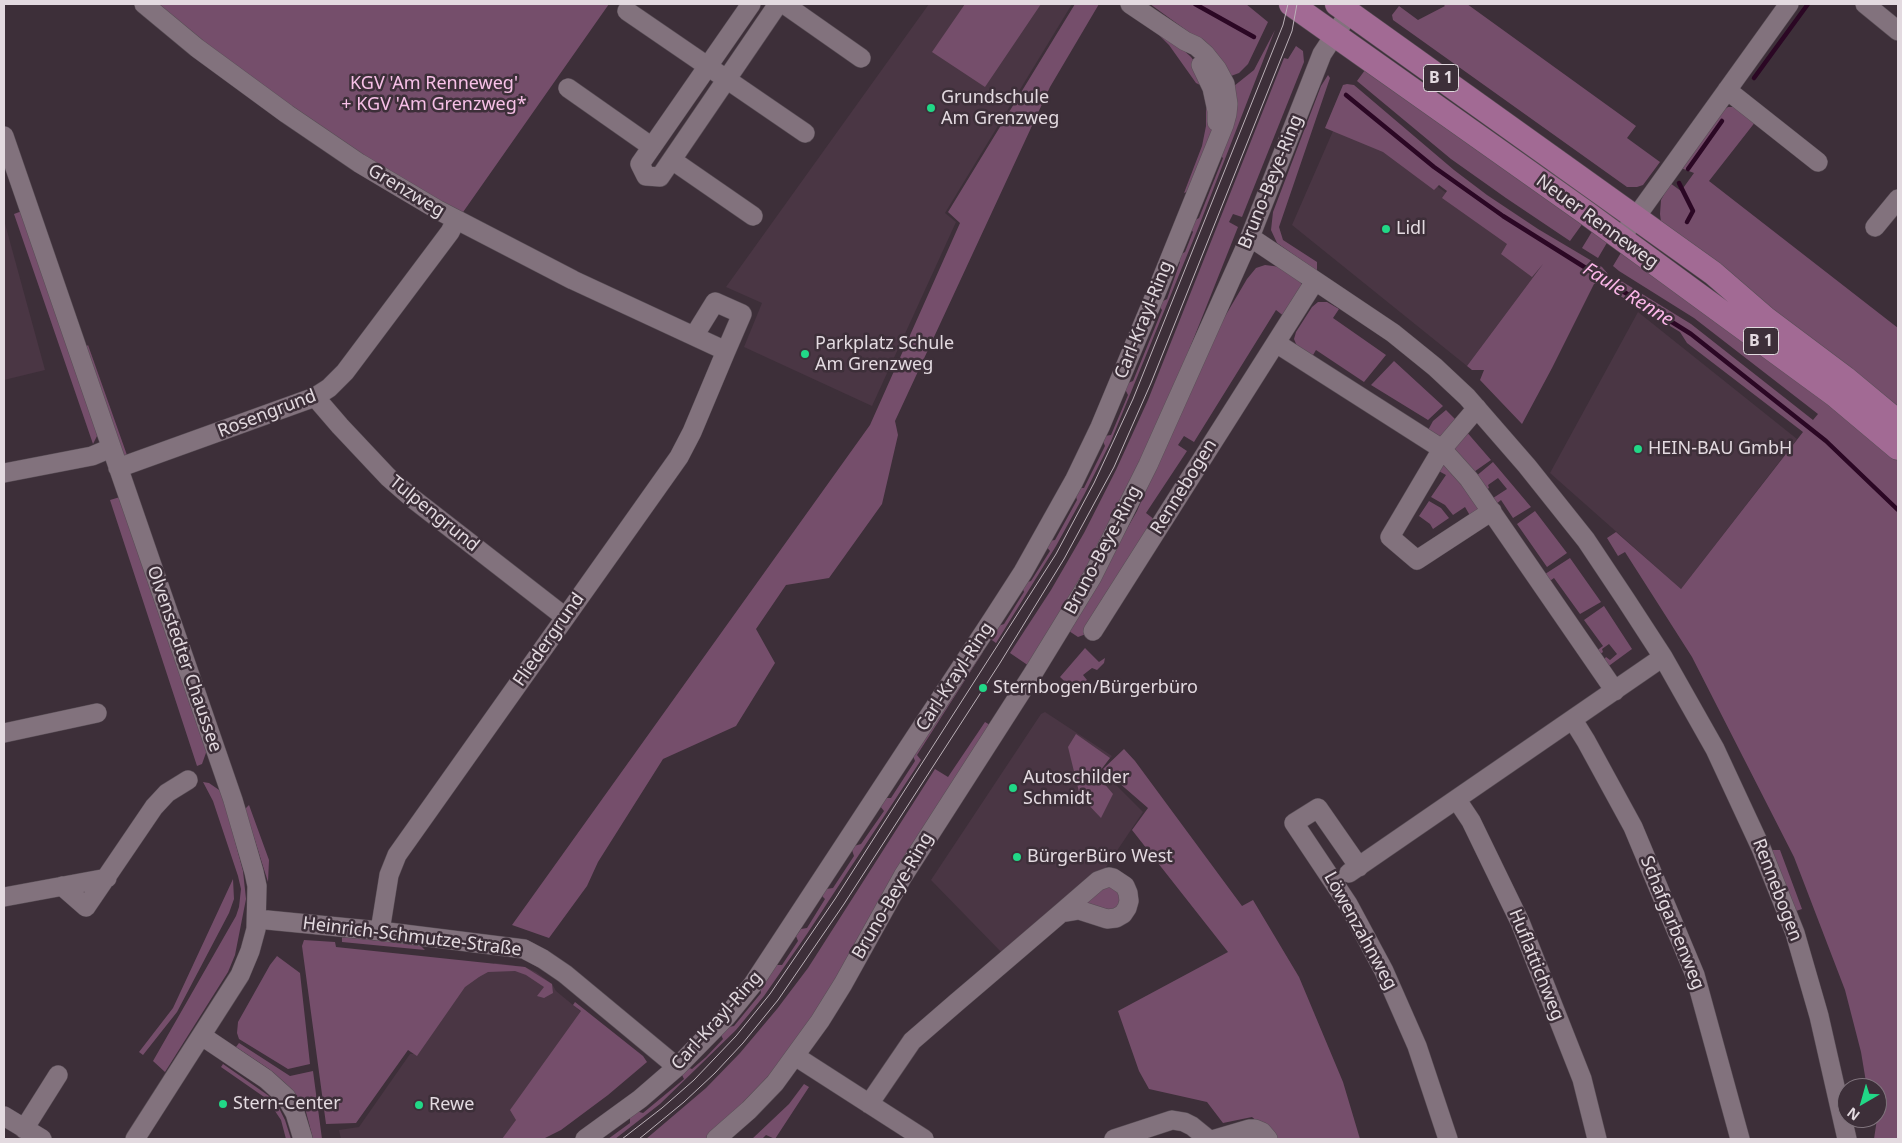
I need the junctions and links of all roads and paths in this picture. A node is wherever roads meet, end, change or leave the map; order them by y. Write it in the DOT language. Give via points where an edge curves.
graph roads {
  1 [pos="144,4"];
  2 [pos="751,4"];
  3 [pos="778,4"];
  4 [pos="784,4"];
  5 [pos="1130,4"];
  6 [pos="1291,4"];
  7 [pos="1789,4"];
  8 [pos="1865,4"];
  9 [pos="1343,8"];
  10 [pos="627,11"];
  11 [pos="1898,31"];
  12 [pos="1334,34"];
  13 [pos="861,58"];
  14 [pos="708,67"];
  15 [pos="727,80"];
  16 [pos="568,88"];
  17 [pos="1727,90"];
  18 [pos="805,133"];
  19 [pos="4,136"];
  20 [pos="652,147"];
  21 [pos="672,160"];
  22 [pos="1818,162"];
  23 [pos="1898,199"];
  24 [pos="753,216"];
  25 [pos="1636,217"];
  26 [pos="456,220"];
  27 [pos="1876,227"];
  28 [pos="1250,237"];
  29 [pos="1620,239"];
  30 [pos="1315,281"];
  31 [pos="694,336"];
  32 [pos="1276,343"];
  33 [pos="726,351"];
  34 [pos="315,397"];
  35 [pos="1477,408"];
  36 [pos="1898,422"];
  37 [pos="111,448"];
  38 [pos="1898,448"];
  39 [pos="1442,449"];
  40 [pos="118,468"];
  41 [pos="4,473"];
  42 [pos="1492,511"];
  43 [pos="565,617"];
  44 [pos="1093,631"];
  45 [pos="1664,657"];
  46 [pos="1615,690"];
  47 [pos="97,713"];
  48 [pos="1573,720"];
  49 [pos="4,733"];
  50 [pos="188,780"];
  51 [pos="1456,800"];
  52 [pos="1359,867"];
  53 [pos="107,878"];
  54 [pos="1336,883"];
  55 [pos="62,886"];
  56 [pos="4,897"];
  57 [pos="1061,913"];
  58 [pos="257,920"];
  59 [pos="380,931"];
  60 [pos="202,1036"];
  61 [pos="795,1056"];
  62 [pos="677,1067"];
  63 [pos="58,1074"];
  64 [pos="869,1104"];
  65 [pos="4,1116"];
  66 [pos="24,1129"];
  67 [pos="42,1139"];
  68 [pos="135,1139"];
  69 [pos="303,1139"];
  70 [pos="584,1139"];
  71 [pos="716,1139"];
  72 [pos="924,1139"];
  73 [pos="1114,1139"];
  74 [pos="1208,1139"];
  75 [pos="1215,1139"];
  76 [pos="1268,1139"];
  77 [pos="1448,1139"];
  78 [pos="1596,1139"];
  79 [pos="1740,1139"];
  80 [pos="1848,1139"];
  1 -- 26 [label="street, Grenzweg" via="197,48 314,133"];
  2 -- 14 [label="street"];
  3 -- 15 [label="street"];
  4 -- 13 [label="street"];
  5 -- 62 [label="street, Carl-Krayl-Ring" via="1186,41 1212,88 1217,111 1217,140 1100,427 1023,572 766,967 736,1006"];
  6 -- 12 [label="main road, Neuer Renneweg / B 1"];
  7 -- 17 [label="street"];
  8 -- 11 [label="street"];
  9 -- 12 [label="street, Bruno-Beye-Ring"];
  9 -- 25 [label="main road, Neuer Renneweg / B 1"];
  10 -- 14 [label="street"];
  12 -- 28 [label="street, Bruno-Beye-Ring" via="1316,68"];
  12 -- 29 [label="main road, Neuer Renneweg / B 1"];
  14 -- 15 [label="street"];
  14 -- 20 [label="street"];
  15 -- 18 [label="street"];
  15 -- 21 [label="street"];
  16 -- 20 [label="street"];
  17 -- 22 [label="street"];
  17 -- 25 [label="street"];
  19 -- 37 [label="street, Olvenstedter Chaussee"];
  20 -- 21 [label="street" via="640,164 646,176 660,177"];
  21 -- 24 [label="street"];
  23 -- 27 [label="street"];
  25 -- 29 [label="street"];
  25 -- 36 [label="main road, Neuer Renneweg / B 1" via="1713,274"];
  26 -- 31 [label="street, Grenzweg" via="573,280"];
  26 -- 34 [label="street, Rosengrund" via="344,372"];
  28 -- 30 [label="street, Rennebogen"];
  28 -- 61 [label="street, Bruno-Beye-Ring" via="1148,465 1092,577 903,876 843,984"];
  29 -- 38 [label="main road, Neuer Renneweg / B 1" via="1835,395"];
  30 -- 32 [label="street, Rennebogen"];
  30 -- 35 [label="street, Rennebogen" via="1394,332"];
  31 -- 33 [label="street, Grenzweg"];
  31 -- 33 [label="street" via="715,302 742,314"];
  32 -- 39 [label="street"];
  32 -- 44 [label="street, Rennebogen"];
  33 -- 43 [label="street, Fliedergrund" via="679,456"];
  34 -- 40 [label="street, Rosengrund"];
  34 -- 43 [label="street, Tulpengrund" via="388,477"];
  35 -- 39 [label="street"];
  35 -- 45 [label="street, Rennebogen" via="1586,540"];
  37 -- 40 [label="street, Olvenstedter Chaussee"];
  37 -- 41 [label="street" via="92,456"];
  39 -- 42 [label="street"];
  39 -- 42 [label="street" via="1390,537 1417,560"];
  40 -- 58 [label="street, Olvenstedter Chaussee" via="240,821 254,872"];
  42 -- 46 [label="street"];
  43 -- 59 [label="street, Fliedergrund" via="397,855 389,875"];
  45 -- 46 [label="street"];
  45 -- 80 [label="street, Rennebogen" via="1745,811 1795,933 1819,1016"];
  46 -- 48 [label="street"];
  47 -- 49 [label="street"];
  48 -- 51 [label="street"];
  48 -- 79 [label="street, Schafgarbenweg" via="1633,827 1695,974"];
  50 -- 53 [label="street" via="167,793 154,807"];
  51 -- 52 [label="street"];
  51 -- 78 [label="street, Huflattichweg" via="1471,821 1520,922 1582,1080"];
  52 -- 54 [label="street"];
  52 -- 54 [label="street, Löwenzahnweg" via="1318,808 1294,824"];
  53 -- 55 [label="street"];
  53 -- 55 [label="street" via="86,907"];
  54 -- 77 [label="street, Löwenzahnweg" via="1407,1021"];
  55 -- 56 [label="street"];
  57 -- 64 [label="street" via="912,1041"];
  58 -- 59 [label="street, Heinrich-Schmutze-Straße"];
  58 -- 60 [label="street, Olvenstedter Chaussee" via="240,975"];
  59 -- 62 [label="street, Heinrich-Schmutze-Straße" via="529,951 565,974"];
  60 -- 68 [label="street, Olvenstedter Chaussee"];
  60 -- 69 [label="street" via="266,1079 286,1097 296,1113"];
  61 -- 64 [label="street"];
  61 -- 71 [label="street, Bruno-Beye-Ring" via="759,1100"];
  62 -- 70 [label="street, Carl-Krayl-Ring" via="640,1100"];
  63 -- 66 [label="street"];
  64 -- 72 [label="street"];
  65 -- 66 [label="street"];
  66 -- 67 [label="street"];
  73 -- 74 [label="street" via="1172,1120 1192,1126"];
  75 -- 76 [label="street" via="1255,1129"];
}
